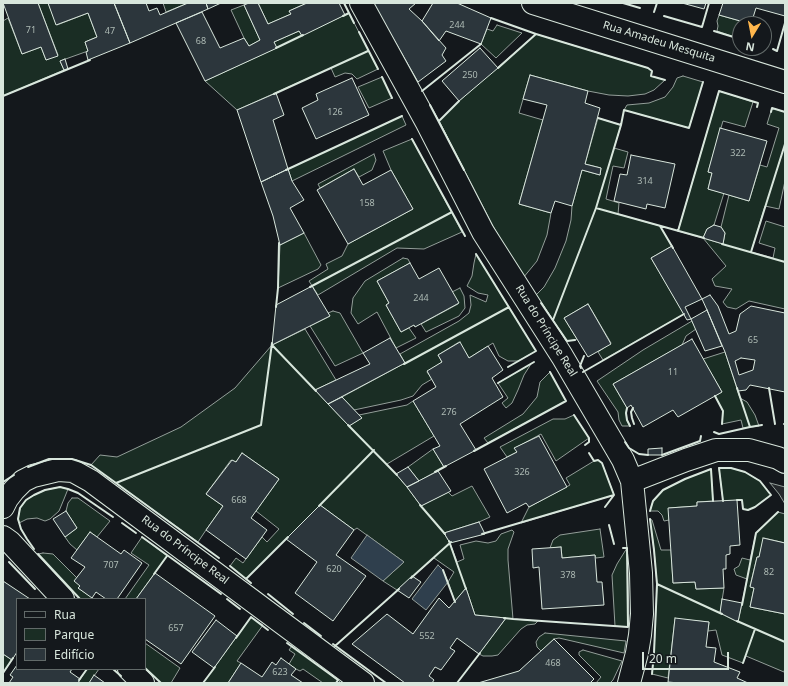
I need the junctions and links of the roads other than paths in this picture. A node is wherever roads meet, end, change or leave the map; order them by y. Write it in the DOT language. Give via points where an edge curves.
graph roads {
  1 [pos="361,3"];
  2 [pos="533,3"];
  3 [pos="785,82"];
  4 [pos="785,462"];
  5 [pos="632,481"];
  6 [pos="3,507"];
  7 [pos="3,537"];
  8 [pos="62,598"];
  9 [pos="130,670"];
  10 [pos="143,683"];
  11 [pos="363,683"];
  12 [pos="629,683"];
  1 -- 5 [label="street, Rua do Príncipe Real" via="483,232 562,356 612,441"];
  2 -- 3 [label="street, Rua Amadeu Mesquita"];
  4 -- 5 [label="street" via="749,450 716,450"];
  5 -- 12 [label="street, Rua do Príncipe Real" via="641,573 642,614 637,653"];
  6 -- 11 [label="street, Rua do Príncipe Real" via="14,490 28,479 58,470 73,471 91,481"];
  7 -- 8 [label="street"];
  9 -- 10 [label="street"];
}
